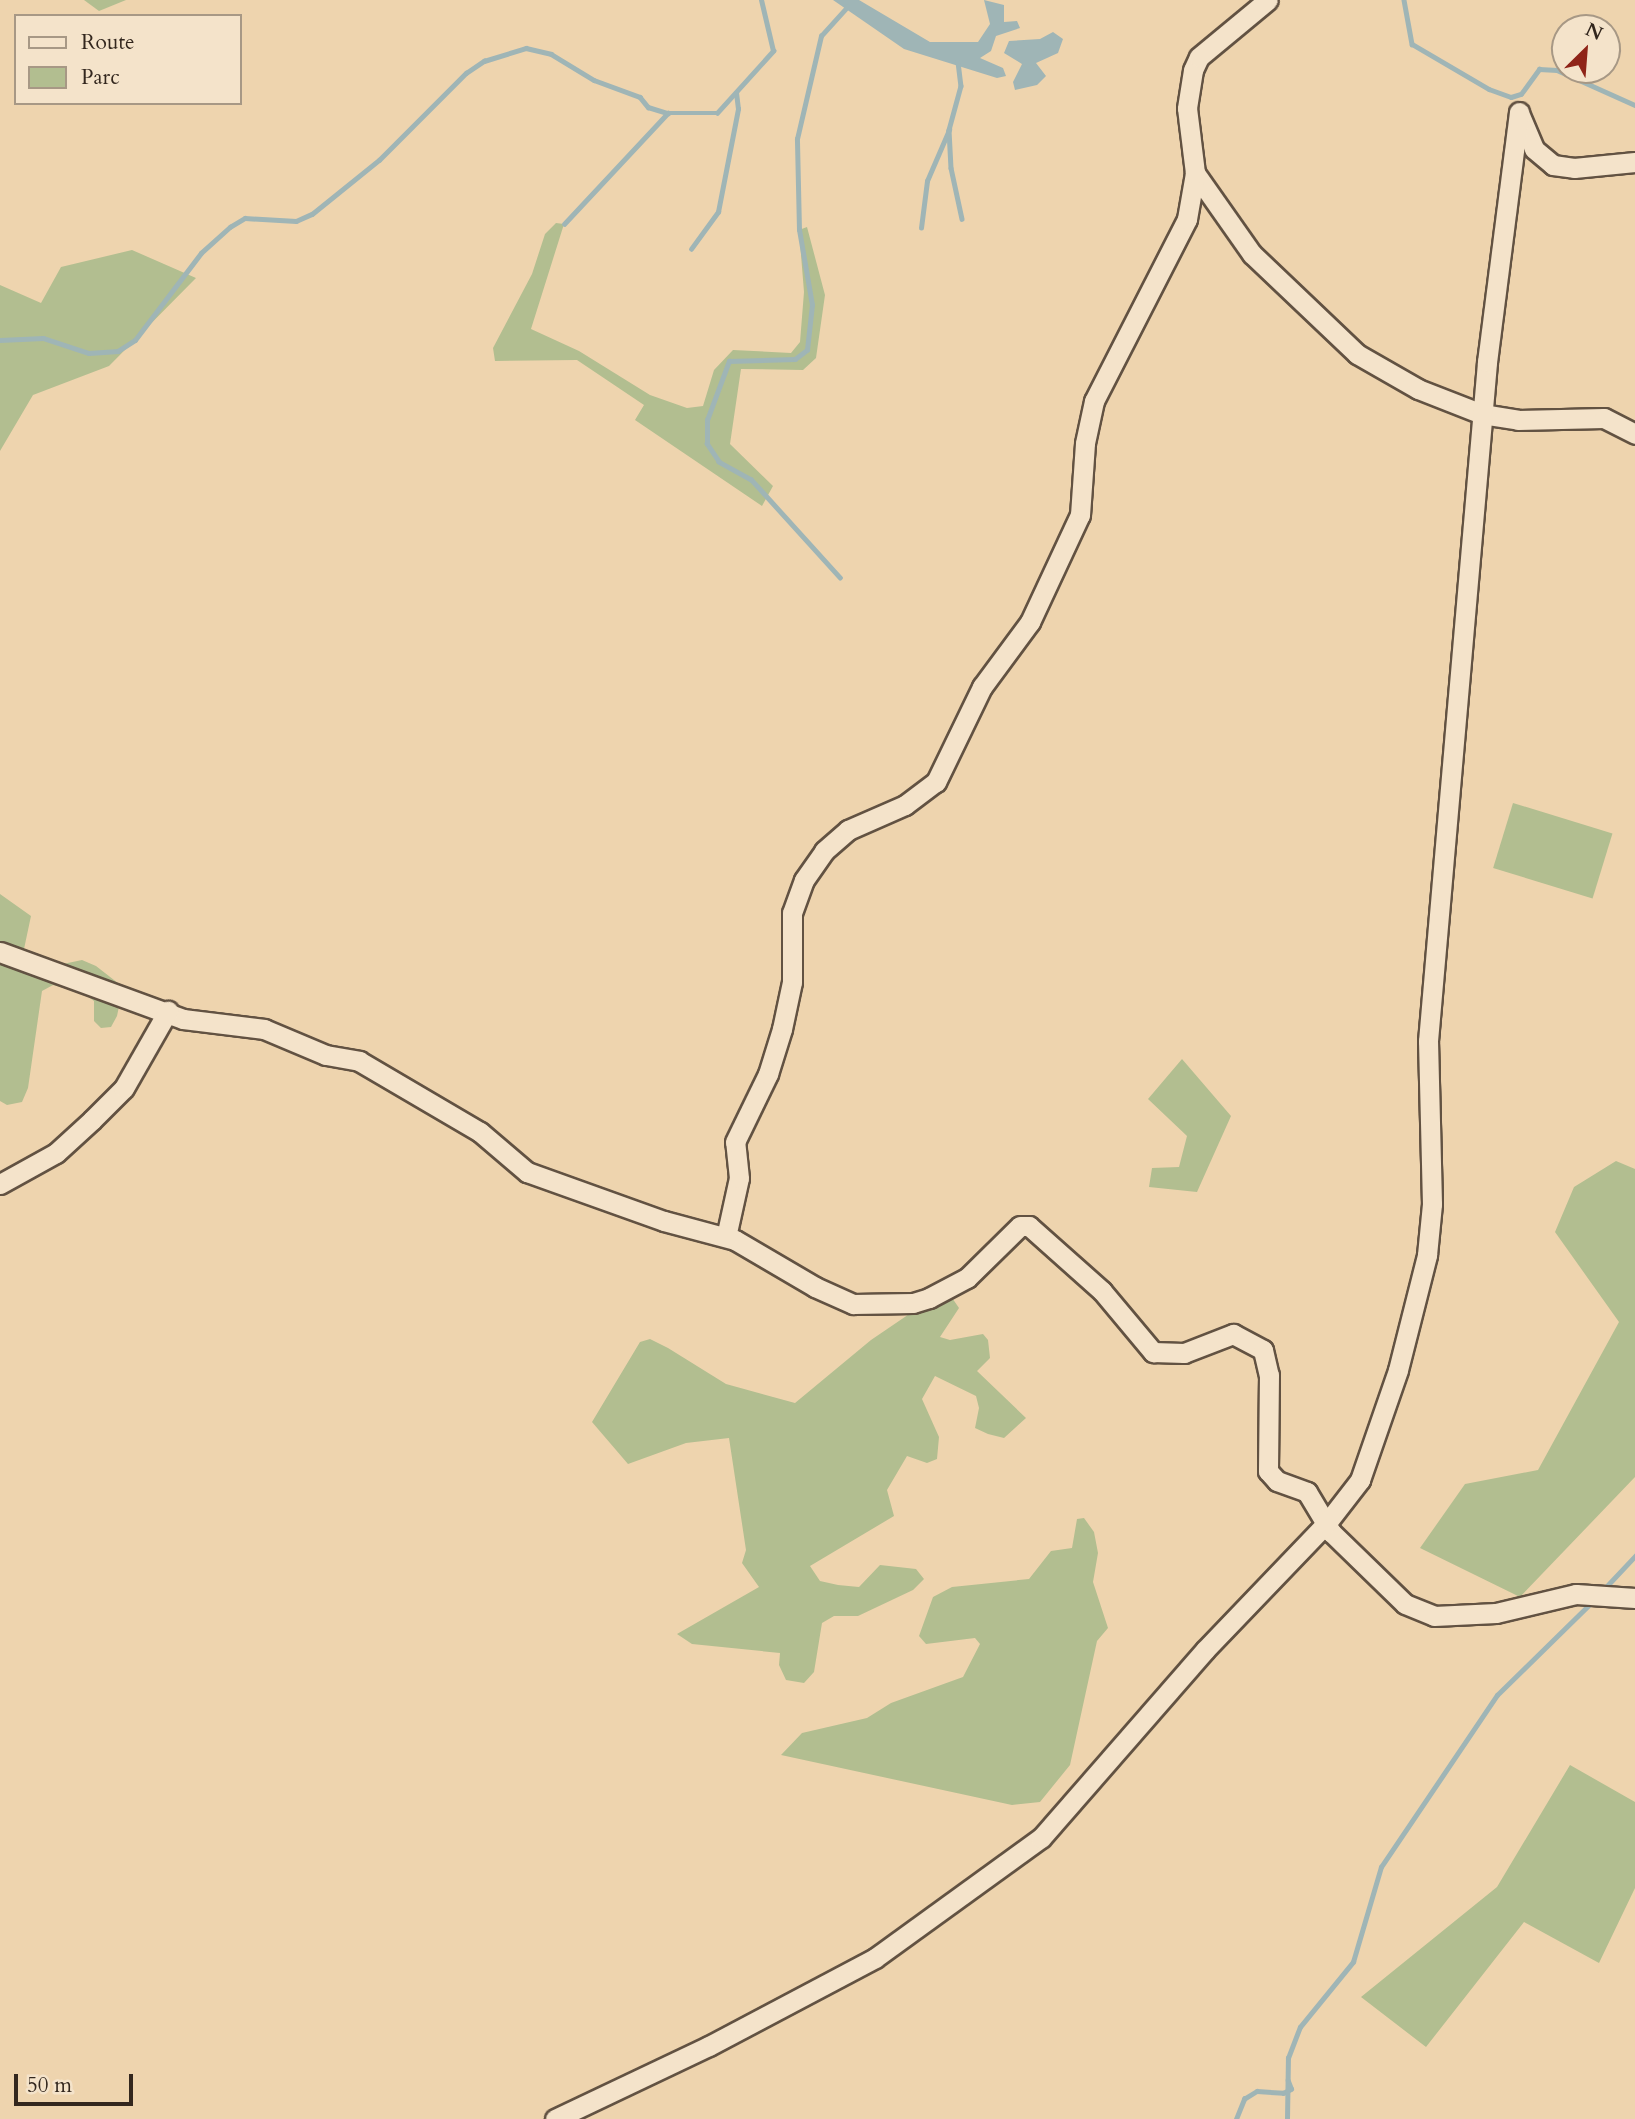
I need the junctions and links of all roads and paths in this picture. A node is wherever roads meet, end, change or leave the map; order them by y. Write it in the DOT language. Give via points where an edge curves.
graph roads {
  1 [pos="1268,0"];
  2 [pos="1635,162"];
  3 [pos="1195,173"];
  4 [pos="1482,414"];
  5 [pos="1635,434"];
  6 [pos="0,952"];
  7 [pos="168,1012"];
  8 [pos="0,1184"];
  9 [pos="726,1237"];
  10 [pos="1326,1524"];
  11 [pos="1635,1598"];
  12 [pos="555,2119"];
  1 -- 3 [label="street" via="1199,57 1193,70 1187,108"];
  2 -- 4 [label="street" via="1574,168 1553,165 1534,149 1519,112"];
  3 -- 4 [label="street" via="1252,254 1357,354 1418,389"];
  3 -- 9 [label="street" via="1187,219 1094,401 1085,443 1080,515 1030,622 982,687 936,782 905,805 848,830 824,851 804,880 792,914 792,982 782,1029 768,1074 736,1142 739,1178"];
  4 -- 5 [label="street" via="1518,421 1604,418"];
  4 -- 10 [label="street" via="1428,1041 1432,1204 1427,1255 1398,1370 1360,1480"];
  6 -- 7 [label="street"];
  7 -- 8 [label="street" via="124,1088 56,1153"];
  7 -- 9 [label="street" via="183,1019 264,1029 326,1055 359,1061 480,1132 543,1180"];
  9 -- 10 [label="street" via="853,1304 885,1305 921,1300 967,1278 1020,1226 1029,1226 1102,1291 1153,1352 1184,1353 1233,1334 1263,1350 1269,1375 1268,1471 1277,1481 1307,1492"];
  10 -- 11 [label="street" via="1405,1604 1434,1616 1496,1613 1576,1594"];
  10 -- 12 [label="street" via="1205,1650 1041,1838 875,1958 709,2046"];
}
